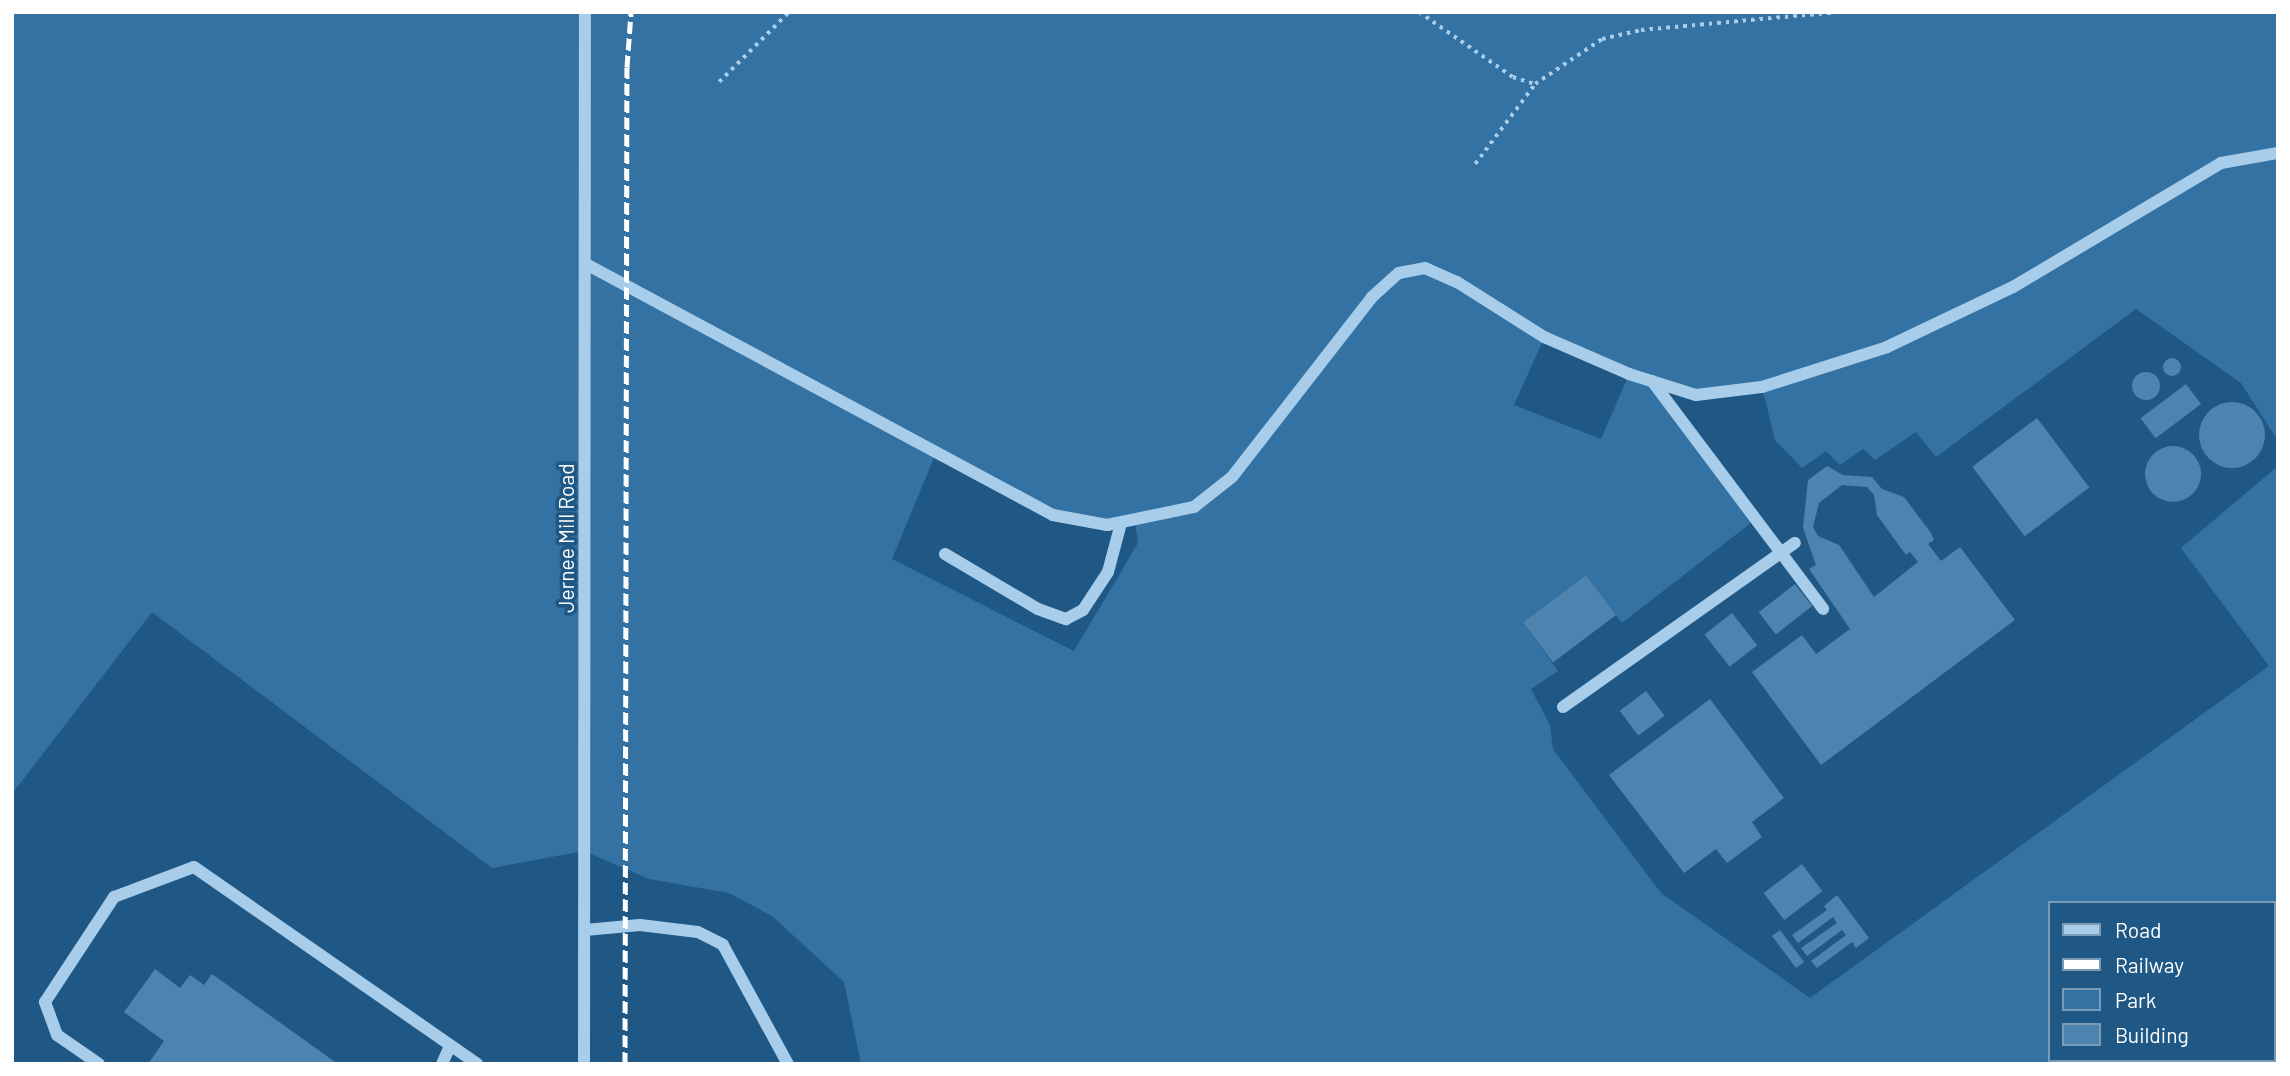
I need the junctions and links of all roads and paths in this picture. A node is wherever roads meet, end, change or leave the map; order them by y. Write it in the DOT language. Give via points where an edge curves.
graph roads {
  1 [pos="585,12"];
  2 [pos="789,12"];
  3 [pos="1419,12"];
  4 [pos="1837,12"];
  5 [pos="719,82"];
  6 [pos="1535,84"];
  7 [pos="2278,153"];
  8 [pos="1475,164"];
  9 [pos="586,264"];
  10 [pos="1651,381"];
  11 [pos="1121,523"];
  12 [pos="1795,543"];
  13 [pos="1781,553"];
  14 [pos="945,554"];
  15 [pos="1823,609"];
  16 [pos="1563,707"];
  17 [pos="585,930"];
  18 [pos="450,1046"];
  19 [pos="99,1064"];
  20 [pos="442,1064"];
  21 [pos="477,1064"];
  22 [pos="584,1064"];
  23 [pos="788,1064"];
  1 -- 9 [label="street, Jernee Mill Road"];
  2 -- 5 [label="path"];
  3 -- 6 [label="path" via="1513,77"];
  4 -- 6 [label="path" via="1641,30 1602,39"];
  6 -- 8 [label="path"];
  7 -- 10 [label="street" via="2221,163 2013,287 1887,347 1762,387 1696,395"];
  9 -- 11 [label="street" via="1053,514 1107,525"];
  9 -- 17 [label="street, Jernee Mill Road"];
  10 -- 11 [label="street" via="1544,337 1457,282 1425,268 1399,273 1372,297 1232,477 1194,507"];
  10 -- 13 [label="street"];
  11 -- 14 [label="street" via="1108,572 1083,610 1066,619 1038,609"];
  12 -- 13 [label="street"];
  13 -- 15 [label="street"];
  13 -- 16 [label="street"];
  17 -- 22 [label="street, Jernee Mill Road"];
  17 -- 23 [label="street" via="640,925 698,932 723,945"];
  18 -- 19 [label="street" via="194,867 114,897 45,1002 57,1035"];
  18 -- 20 [label="street"];
  18 -- 21 [label="street"];
}
